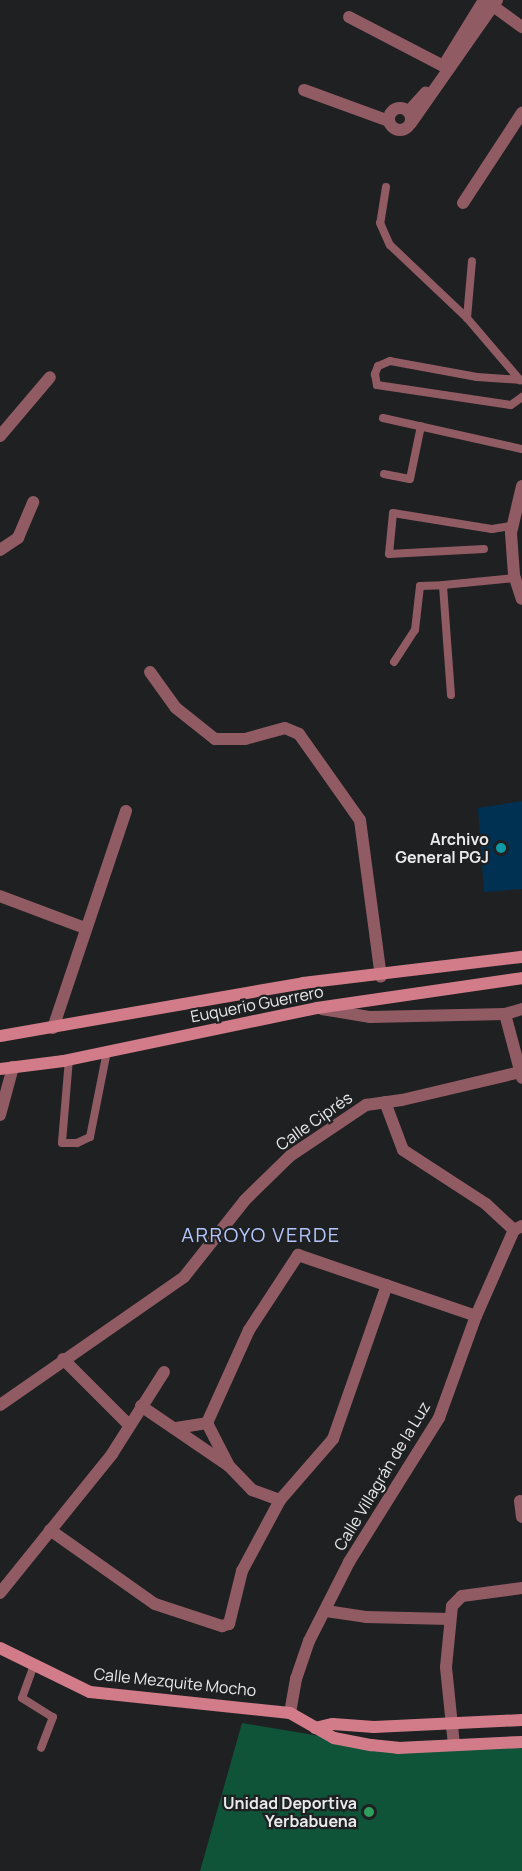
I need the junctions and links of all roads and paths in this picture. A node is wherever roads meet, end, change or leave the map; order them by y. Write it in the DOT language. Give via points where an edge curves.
graph roads {
  1 [pos="491,2"];
  2 [pos="348,17"];
  3 [pos="522,27"];
  4 [pos="443,66"];
  5 [pos="304,90"];
  6 [pos="522,113"];
  7 [pos="410,117"];
  8 [pos="389,121"];
  9 [pos="386,188"];
  10 [pos="463,203"];
  11 [pos="472,261"];
  12 [pos="467,318"];
  13 [pos="50,376"];
  14 [pos="521,380"];
  15 [pos="522,397"];
  16 [pos="383,418"];
  17 [pos="421,426"];
  18 [pos="0,436"];
  19 [pos="522,449"];
  20 [pos="384,474"];
  21 [pos="522,486"];
  22 [pos="33,502"];
  23 [pos="512,526"];
  24 [pos="484,549"];
  25 [pos="0,550"];
  26 [pos="515,578"];
  27 [pos="443,585"];
  28 [pos="522,599"];
  29 [pos="394,662"];
  30 [pos="150,672"];
  31 [pos="451,695"];
  32 [pos="126,810"];
  33 [pos="0,896"];
  34 [pos="85,928"];
  35 [pos="522,957"];
  36 [pos="381,977"];
  37 [pos="522,978"];
  38 [pos="317,1008"];
  39 [pos="522,1009"];
  40 [pos="505,1014"];
  41 [pos="53,1028"];
  42 [pos="0,1036"];
  43 [pos="107,1051"];
  44 [pos="69,1059"];
  45 [pos="6,1068"];
  46 [pos="521,1075"];
  47 [pos="385,1102"];
  48 [pos="0,1115"];
  49 [pos="518,1228"];
  50 [pos="387,1285"];
  51 [pos="476,1316"];
  52 [pos="63,1359"];
  53 [pos="164,1372"];
  54 [pos="0,1405"];
  55 [pos="141,1406"];
  56 [pos="207,1424"];
  57 [pos="129,1425"];
  58 [pos="176,1428"];
  59 [pos="229,1466"];
  60 [pos="280,1500"];
  61 [pos="520,1501"];
  62 [pos="522,1517"];
  63 [pos="50,1530"];
  64 [pos="522,1588"];
  65 [pos="0,1593"];
  66 [pos="326,1611"];
  67 [pos="450,1619"];
  68 [pos="0,1648"];
  69 [pos="34,1665"];
  70 [pos="290,1713"];
  71 [pos="522,1720"];
  72 [pos="453,1724"];
  73 [pos="364,1726"];
  74 [pos="315,1728"];
  75 [pos="522,1742"];
  76 [pos="362,1743"];
  77 [pos="454,1745"];
  78 [pos="41,1748"];
  1 -- 3 [label="street"];
  1 -- 4 [label="street"];
  1 -- 7 [label="street"];
  2 -- 4 [label="street"];
  4 -- 7 [label="street"];
  5 -- 8 [label="street"];
  6 -- 10 [label="street"];
  7 -- 8 [label="street" via="399,130"];
  7 -- 8 [label="street" via="395,108"];
  9 -- 12 [label="lane" via="380,223 390,245"];
  11 -- 12 [label="lane"];
  12 -- 14 [label="lane"];
  13 -- 18 [label="street"];
  14 -- 15 [label="lane" via="477,377 390,361 378,366 375,374 377,385 388,387 511,405"];
  16 -- 17 [label="lane"];
  17 -- 19 [label="lane"];
  17 -- 20 [label="lane" via="410,479"];
  21 -- 23 [label="street"];
  22 -- 25 [label="street" via="18,538"];
  23 -- 24 [label="lane" via="492,529 393,513 389,555"];
  23 -- 26 [label="street"];
  26 -- 27 [label="lane"];
  26 -- 28 [label="street"];
  27 -- 29 [label="lane" via="420,586 415,630"];
  27 -- 31 [label="lane"];
  30 -- 36 [label="street" via="176,708 215,739 245,739 285,728 298,734 360,820"];
  32 -- 34 [label="street"];
  33 -- 34 [label="street"];
  34 -- 41 [label="street"];
  35 -- 36 [label="main road, Euquerio Guerrero"];
  36 -- 41 [label="main road, Euquerio Guerrero" via="303,983"];
  37 -- 38 [label="main road, Euquerio Guerrero"];
  38 -- 40 [label="street" via="370,1017"];
  38 -- 43 [label="main road, Euquerio Guerrero"];
  39 -- 40 [label="street"];
  40 -- 46 [label="street"];
  41 -- 42 [label="main road, Euquerio Guerrero"];
  43 -- 44 [label="main road, Euquerio Guerrero"];
  43 -- 44 [label="lane" via="90,1137 77,1143 62,1143"];
  44 -- 45 [label="main road, Euquerio Guerrero"];
  45 -- 48 [label="street"];
  46 -- 47 [label="street, Calle Ciprés"];
  47 -- 49 [label="street" via="403,1150"];
  47 -- 52 [label="street, Calle Ciprés" via="366,1105 290,1156 245,1200 184,1277"];
  49 -- 51 [label="street, Calle Villagrán de la Luz"];
  50 -- 51 [label="street"];
  50 -- 56 [label="street" via="305,1255 292,1260 249,1329"];
  50 -- 60 [label="street" via="333,1439"];
  51 -- 66 [label="street, Calle Villagrán de la Luz" via="439,1418 372,1523"];
  52 -- 54 [label="street, Calle Ciprés"];
  52 -- 57 [label="street"];
  53 -- 55 [label="street"];
  55 -- 57 [label="street"];
  55 -- 58 [label="street"];
  56 -- 58 [label="street"];
  56 -- 59 [label="street"];
  57 -- 63 [label="street" via="105,1462"];
  58 -- 59 [label="street"];
  59 -- 60 [label="street" via="252,1490"];
  60 -- 63 [label="street" via="242,1570 229,1624 222,1626 155,1604"];
  61 -- 62 [label="street"];
  63 -- 65 [label="street"];
  64 -- 67 [label="street" via="454,1600"];
  66 -- 67 [label="street" via="366,1617"];
  66 -- 70 [label="street, Calle Villagrán de la Luz" via="302,1658"];
  67 -- 72 [label="street" via="446,1667"];
  68 -- 69 [label="main road, Calle Mezquite Mocho"];
  69 -- 70 [label="main road, Calle Mezquite Mocho" via="90,1692"];
  69 -- 78 [label="lane" via="22,1698 53,1717"];
  70 -- 74 [label="main road, Calle Mezquite Mocho"];
  71 -- 72 [label="main road"];
  72 -- 73 [label="main road"];
  72 -- 77 [label="street"];
  73 -- 74 [label="main road" via="333,1724"];
  73 -- 76 [label="main road"];
  74 -- 76 [label="main road, Calle Mezquite Mocho" via="334,1738"];
  75 -- 77 [label="main road, Calle Mezquite Mocho"];
  76 -- 77 [label="main road, Calle Mezquite Mocho" via="398,1748"];
}
